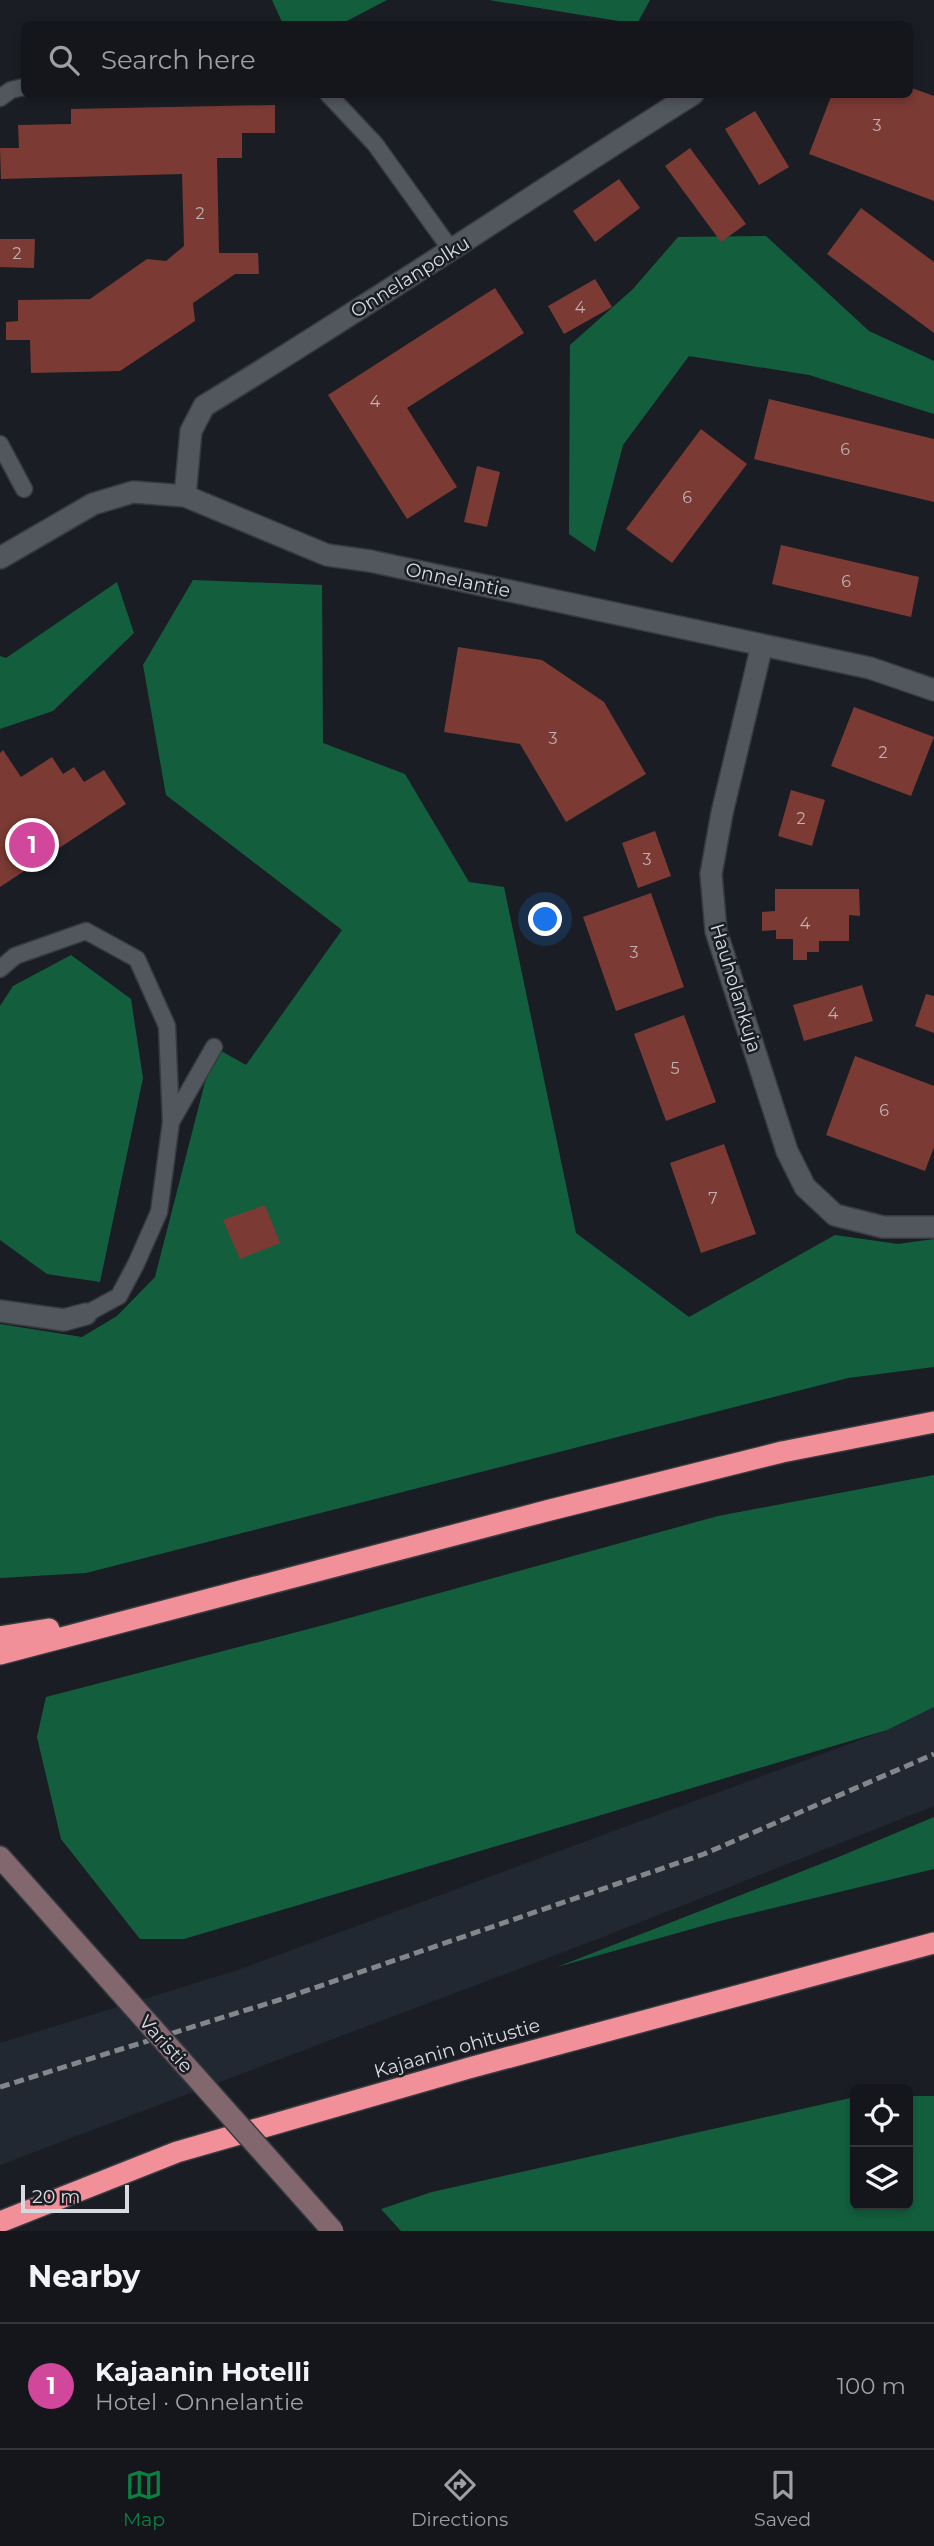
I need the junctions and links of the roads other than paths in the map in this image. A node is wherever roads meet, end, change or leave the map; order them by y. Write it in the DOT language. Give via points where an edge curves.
graph roads {
  1 [pos="21,88"];
  2 [pos="0,98"];
  3 [pos="332,98"];
  4 [pos="688,98"];
  5 [pos="452,251"];
  6 [pos="0,444"];
  7 [pos="24,489"];
  8 [pos="185,496"];
  9 [pos="0,558"];
  10 [pos="762,645"];
  11 [pos="934,690"];
  12 [pos="0,969"];
  13 [pos="214,1047"];
  14 [pos="171,1122"];
  15 [pos="934,1227"];
  16 [pos="0,1311"];
  17 [pos="86,1314"];
  18 [pos="934,1422"];
  19 [pos="182,1607"];
  20 [pos="0,1637"];
  21 [pos="0,1654"];
  22 [pos="0,1857"];
  23 [pos="934,1943"];
  24 [pos="0,2222"];
  25 [pos="333,2231"];
  1 -- 2 [label="lane"];
  3 -- 5 [label="lane" via="375,144"];
  4 -- 5 [label="street, Onnelanpolku"];
  5 -- 8 [label="street, Onnelanpolku" via="204,406 191,431"];
  6 -- 7 [label="lane"];
  8 -- 9 [label="street, Onnelantie" via="133,492 93,504"];
  8 -- 10 [label="street, Onnelantie" via="327,555"];
  10 -- 11 [label="street, Onnelantie" via="870,667"];
  10 -- 15 [label="street, Hauholankuja" via="711,874 716,931 787,1151 805,1186 835,1215 883,1227"];
  12 -- 14 [label="lane" via="15,956 86,931 137,959 167,1026"];
  13 -- 14 [label="lane"];
  14 -- 17 [label="lane" via="159,1212 145,1245 119,1296"];
  16 -- 17 [label="street" via="64,1320"];
  18 -- 19 [label="highway" via="743,1462"];
  19 -- 20 [label="highway"];
  19 -- 21 [label="highway"];
  22 -- 25 [label="street, Varistie, bridge"];
  23 -- 24 [label="highway, Kajaanin ohitustie" via="177,2152"];
}
